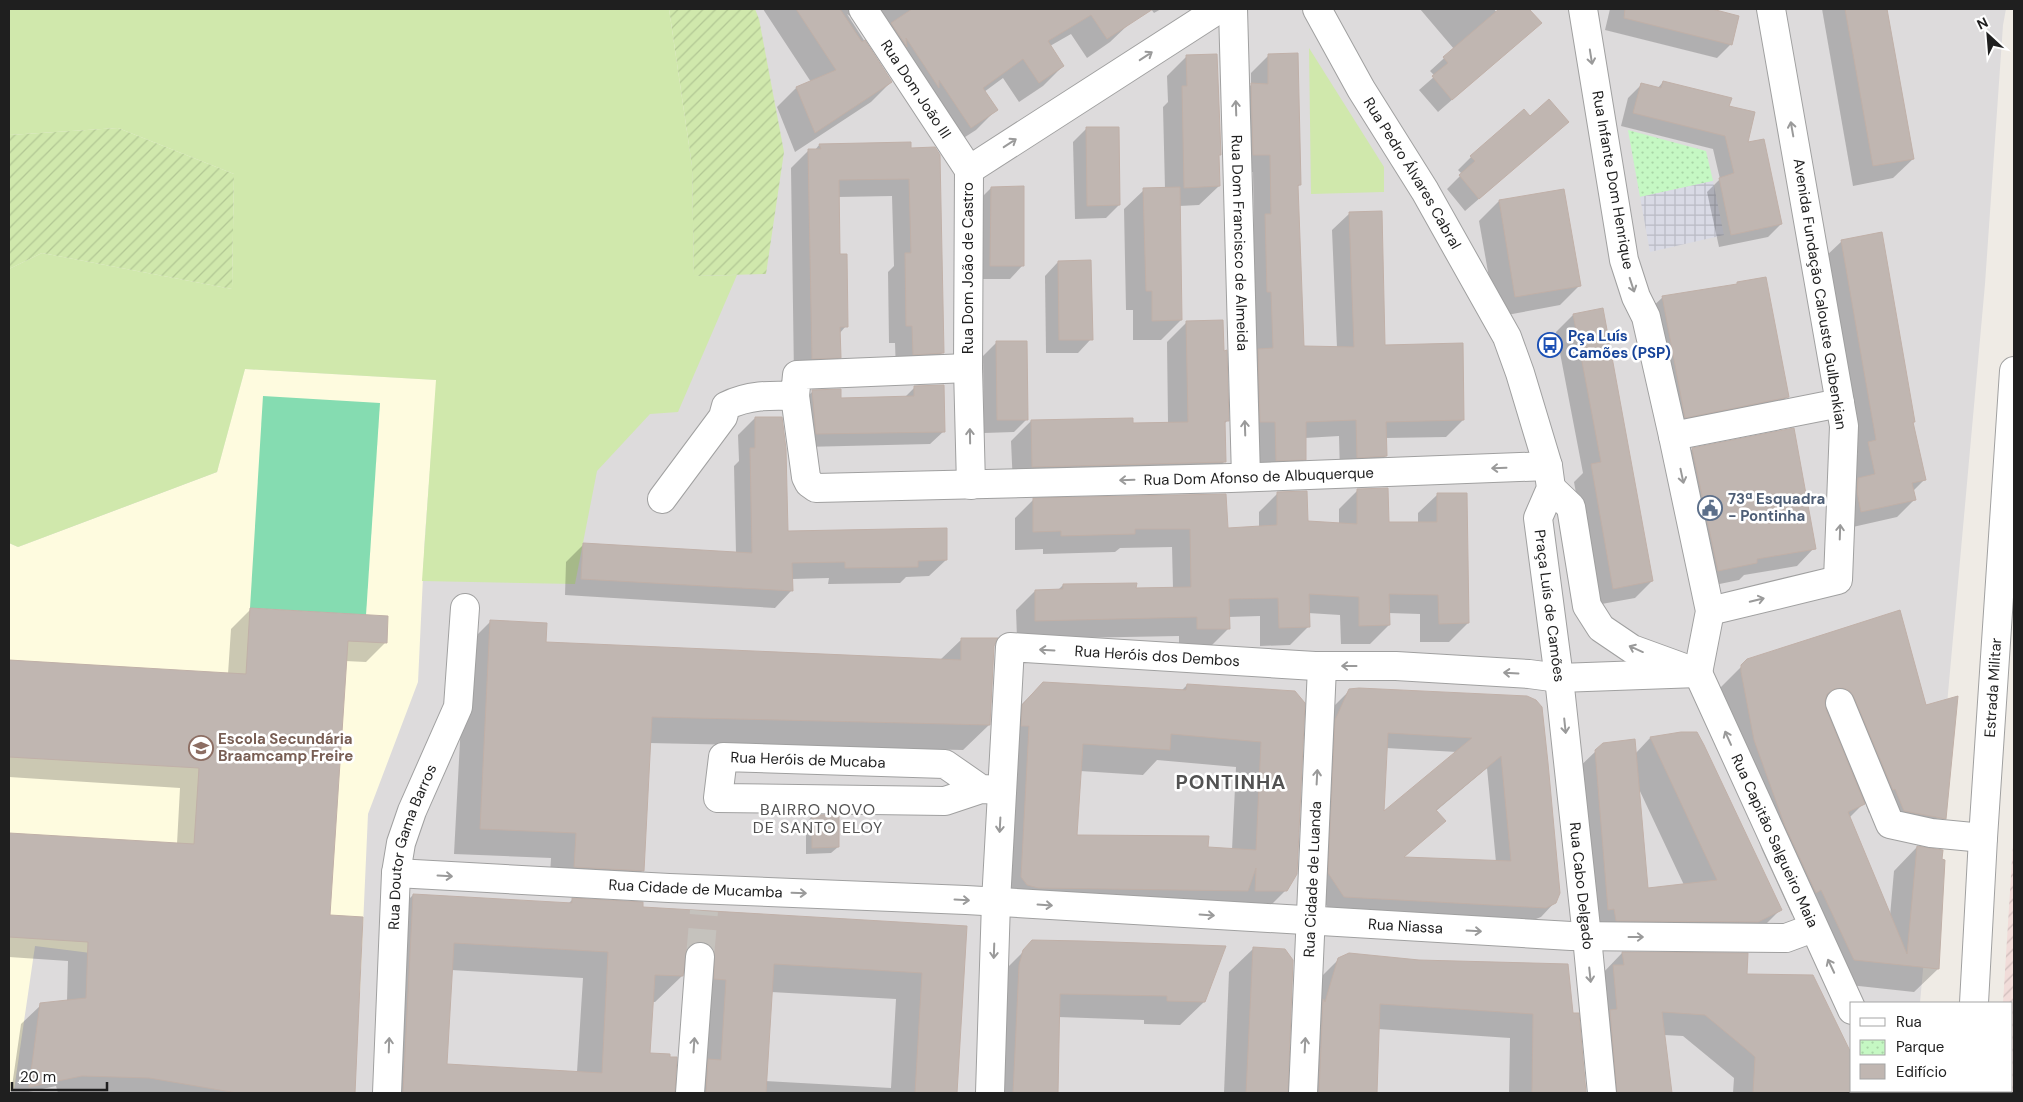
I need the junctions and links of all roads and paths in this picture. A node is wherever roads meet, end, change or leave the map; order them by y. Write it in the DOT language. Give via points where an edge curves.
graph roads {
  1 [pos="863,9"];
  2 [pos="1219,9"];
  3 [pos="1233,9"];
  4 [pos="1317,9"];
  5 [pos="1583,9"];
  6 [pos="1771,9"];
  7 [pos="969,170"];
  8 [pos="968,368"];
  9 [pos="2014,371"];
  10 [pos="795,396"];
  11 [pos="1840,403"];
  12 [pos="1673,436"];
  13 [pos="1246,477"];
  14 [pos="1550,477"];
  15 [pos="971,485"];
  16 [pos="662,499"];
  17 [pos="465,608"];
  18 [pos="1710,611"];
  19 [pos="1322,666"];
  20 [pos="1698,673"];
  21 [pos="1559,678"];
  22 [pos="1840,703"];
  23 [pos="991,789"];
  24 [pos="1983,838"];
  25 [pos="396,873"];
  26 [pos="996,902"];
  27 [pos="1310,921"];
  28 [pos="1813,928"];
  29 [pos="1588,937"];
  30 [pos="700,957"];
  31 [pos="1974,1002"];
  32 [pos="1850,1006"];
  33 [pos="387,1093"];
  34 [pos="690,1093"];
  35 [pos="990,1093"];
  36 [pos="1303,1093"];
  37 [pos="1602,1093"];
  1 -- 7 [label="street, Rua Dom João III"];
  7 -- 2 [label="street, Rua Dom João de Castro, one-way"];
  13 -- 3 [label="street, Rua Dom Francisco de Almeida, one-way"];
  4 -- 14 [label="street, Rua Pedro Álvares Cabral" via="1507,337"];
  5 -- 12 [label="street, Rua Infante Dom Henrique, one-way" via="1624,260 1646,317"];
  11 -- 6 [label="street, Avenida Fundação Calouste Gulbenkian, one-way"];
  7 -- 8 [label="street, Rua Dom João de Castro"];
  8 -- 10 [label="street" via="797,375"];
  15 -- 8 [label="street, Rua Dom João de Castro, one-way"];
  9 -- 24 [label="street, Estrada Militar"];
  10 -- 15 [label="street, Rua Dom Afonso de Albuquerque" via="806,477 816,488"];
  10 -- 16 [label="street" via="762,395 726,406 723,417"];
  11 -- 12 [label="street"];
  18 -- 11 [label="street, Avenida Fundação Calouste Gulbenkian, one-way" via="1838,580 1844,426"];
  12 -- 18 [label="street, Rua Infante Dom Henrique, one-way"];
  14 -- 13 [label="street, Rua Dom Afonso de Albuquerque, one-way"];
  13 -- 15 [label="street, Rua Dom Afonso de Albuquerque, one-way"];
  20 -- 14 [label="street, Praça Luís de Camões, one-way" via="1632,649 1601,628 1587,606 1572,507"];
  14 -- 21 [label="street, Praça Luís de Camões" via="1538,518"];
  17 -- 25 [label="street, Rua Doutor Gama Barros" via="458,708 412,811 401,843"];
  18 -- 20 [label="street"];
  21 -- 19 [label="street, Rua Heróis dos Dembos, one-way" via="1396,666"];
  19 -- 23 [label="street, Rua Heróis dos Dembos, one-way" via="1010,647"];
  27 -- 19 [label="street, Rua Cidade de Luanda, one-way"];
  20 -- 21 [label="street, Praça Luís de Camões"];
  28 -- 20 [label="street, Rua Capitão Salgueiro Maia, one-way"];
  21 -- 29 [label="street, Rua Cabo Delgado, one-way"];
  22 -- 24 [label="street" via="1890,824 1931,833"];
  23 -- 23 [label="street, Rua Heróis de Mucaba" via="945,764 723,757 718,798 945,801"];
  23 -- 26 [label="street, Rua Heróis dos Dembos, one-way"];
  24 -- 31 [label="street, Estrada Militar"];
  25 -- 26 [label="street, Rua Cidade de Mucamba, one-way" via="705,900"];
  33 -- 25 [label="street, Rua Doutor Gama Barros, one-way"];
  26 -- 27 [label="street, Rua Niassa, one-way"];
  26 -- 35 [label="street, Rua Heróis dos Dembos, one-way"];
  27 -- 29 [label="street, Rua Niassa, one-way"];
  36 -- 27 [label="street, Rua Cidade de Luanda, one-way"];
  29 -- 28 [label="street, Rua Niassa, one-way" via="1786,938"];
  32 -- 28 [label="street, Rua Capitão Salgueiro Maia, one-way"];
  29 -- 37 [label="street, Rua Cabo Delgado, one-way"];
  34 -- 30 [label="street, one-way"];
}
